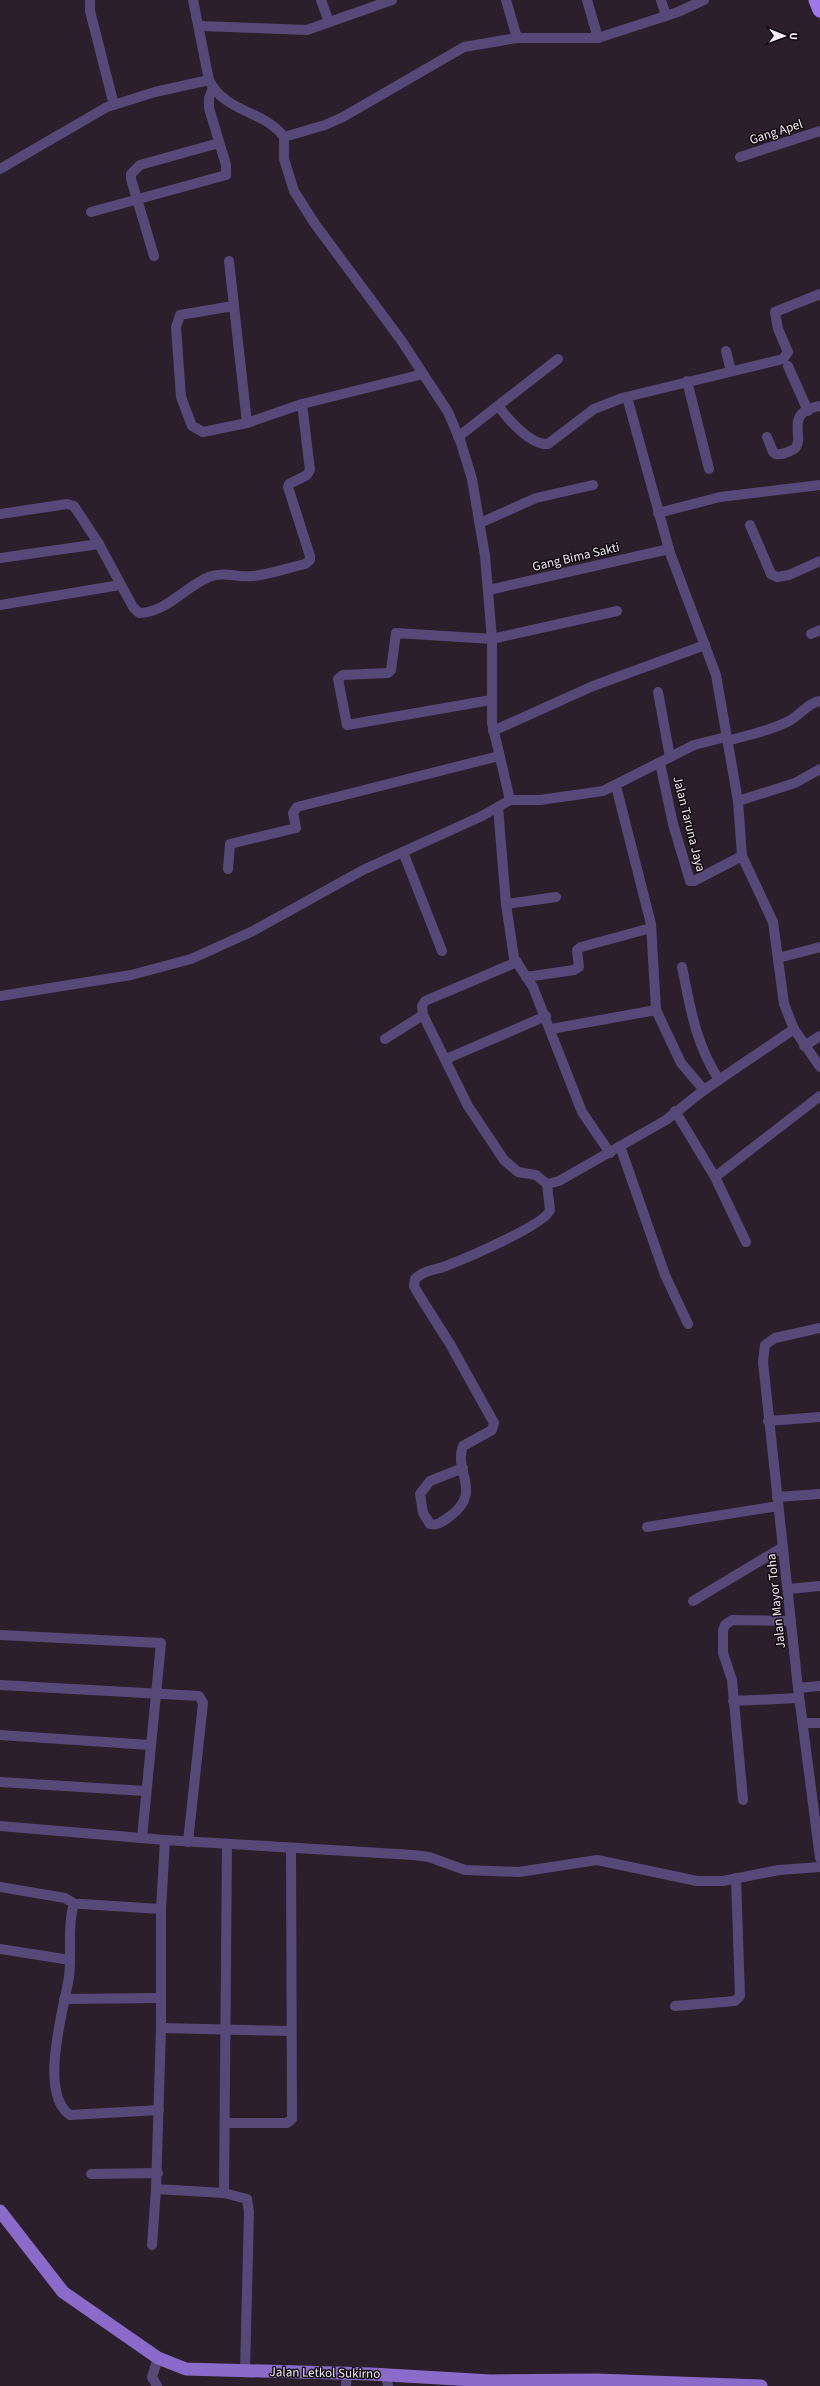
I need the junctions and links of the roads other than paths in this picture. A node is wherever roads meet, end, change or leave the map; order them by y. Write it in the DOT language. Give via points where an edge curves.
graph roads {
  1 [pos="90,0"];
  2 [pos="193,0"];
  3 [pos="321,0"];
  4 [pos="392,0"];
  5 [pos="506,0"];
  6 [pos="587,0"];
  7 [pos="661,0"];
  8 [pos="704,0"];
  9 [pos="816,0"];
  10 [pos="378,3"];
  11 [pos="820,10"];
  12 [pos="666,16"];
  13 [pos="329,22"];
  14 [pos="200,26"];
  15 [pos="516,38"];
  16 [pos="598,38"];
  17 [pos="211,84"];
  18 [pos="114,105"];
  19 [pos="820,131"];
  20 [pos="284,137"];
  21 [pos="219,143"];
  22 [pos="740,157"];
  23 [pos="0,169"];
  24 [pos="137,199"];
  25 [pos="90,212"];
  26 [pos="154,256"];
  27 [pos="229,261"];
  28 [pos="820,294"];
  29 [pos="233,306"];
  30 [pos="726,351"];
  31 [pos="558,359"];
  32 [pos="788,366"];
  33 [pos="730,371"];
  34 [pos="423,374"];
  35 [pos="687,381"];
  36 [pos="627,397"];
  37 [pos="302,404"];
  38 [pos="499,406"];
  39 [pos="820,406"];
  40 [pos="808,411"];
  41 [pos="247,424"];
  42 [pos="458,437"];
  43 [pos="767,437"];
  44 [pos="710,469"];
  45 [pos="593,485"];
  46 [pos="820,485"];
  47 [pos="658,513"];
  48 [pos="0,514"];
  49 [pos="480,523"];
  50 [pos="750,525"];
  51 [pos="99,544"];
  52 [pos="669,549"];
  53 [pos="0,558"];
  54 [pos="820,561"];
  55 [pos="120,585"];
  56 [pos="489,590"];
  57 [pos="0,605"];
  58 [pos="617,611"];
  59 [pos="492,639"];
  60 [pos="705,645"];
  61 [pos="658,692"];
  62 [pos="491,700"];
  63 [pos="820,701"];
  64 [pos="493,731"];
  65 [pos="727,739"];
  66 [pos="499,756"];
  67 [pos="670,757"];
  68 [pos="660,763"];
  69 [pos="820,769"];
  70 [pos="616,786"];
  71 [pos="510,800"];
  72 [pos="738,801"];
  73 [pos="498,807"];
  74 [pos="403,852"];
  75 [pos="742,856"];
  76 [pos="228,869"];
  77 [pos="556,897"];
  78 [pos="506,904"];
  79 [pos="651,928"];
  80 [pos="820,947"];
  81 [pos="442,951"];
  82 [pos="778,958"];
  83 [pos="517,962"];
  84 [pos="682,967"];
  85 [pos="526,977"];
  86 [pos="0,996"];
  87 [pos="656,1010"];
  88 [pos="423,1015"];
  89 [pos="546,1016"];
  90 [pos="551,1029"];
  91 [pos="794,1029"];
  92 [pos="820,1036"];
  93 [pos="385,1039"];
  94 [pos="804,1046"];
  95 [pos="446,1059"];
  96 [pos="820,1067"];
  97 [pos="719,1080"];
  98 [pos="704,1090"];
  99 [pos="820,1096"];
  100 [pos="676,1111"];
  101 [pos="620,1146"];
  102 [pos="610,1153"];
  103 [pos="715,1177"];
  104 [pos="546,1184"];
  105 [pos="746,1242"];
  106 [pos="688,1324"];
  107 [pos="820,1328"];
  108 [pos="820,1417"];
  109 [pos="768,1421"];
  110 [pos="463,1468"];
  111 [pos="820,1494"];
  112 [pos="778,1501"];
  113 [pos="648,1527"];
  114 [pos="783,1547"];
  115 [pos="820,1586"];
  116 [pos="788,1589"];
  117 [pos="693,1602"];
  118 [pos="791,1621"];
  119 [pos="0,1634"];
  120 [pos="0,1685"];
  121 [pos="820,1686"];
  122 [pos="798,1688"];
  123 [pos="156,1694"];
  124 [pos="799,1698"];
  125 [pos="733,1701"];
  126 [pos="802,1723"];
  127 [pos="820,1723"];
  128 [pos="0,1735"];
  129 [pos="150,1745"];
  130 [pos="0,1782"];
  131 [pos="145,1791"];
  132 [pos="743,1800"];
  133 [pos="0,1826"];
  134 [pos="818,1827"];
  135 [pos="142,1838"];
  136 [pos="165,1840"];
  137 [pos="188,1842"];
  138 [pos="226,1844"];
  139 [pos="291,1848"];
  140 [pos="820,1858"];
  141 [pos="820,1867"];
  142 [pos="736,1878"];
  143 [pos="0,1887"];
  144 [pos="76,1904"];
  145 [pos="161,1909"];
  146 [pos="0,1949"];
  147 [pos="70,1960"];
  148 [pos="161,1998"];
  149 [pos="64,1999"];
  150 [pos="675,2006"];
  151 [pos="161,2028"];
  152 [pos="226,2030"];
  153 [pos="291,2031"];
  154 [pos="159,2110"];
  155 [pos="225,2123"];
  156 [pos="158,2173"];
  157 [pos="91,2174"];
  158 [pos="156,2189"];
  159 [pos="224,2193"];
  160 [pos="0,2211"];
  161 [pos="152,2245"];
  162 [pos="158,2358"];
  163 [pos="245,2371"];
  164 [pos="346,2380"];
  165 [pos="387,2380"];
  166 [pos="480,2383"];
  167 [pos="597,2383"];
  168 [pos="156,2386"];
  169 [pos="761,2386"];
  1 -- 18 [label="street" via="90,11"];
  2 -- 14 [label="street"];
  3 -- 13 [label="street"];
  4 -- 10 [label="street"];
  5 -- 15 [label="street"];
  6 -- 16 [label="street"];
  7 -- 12 [label="street"];
  8 -- 12 [label="street"];
  9 -- 11 [label="highway"];
  10 -- 13 [label="street"];
  12 -- 16 [label="street"];
  13 -- 14 [label="street" via="307,30"];
  14 -- 17 [label="street"];
  15 -- 16 [label="street"];
  15 -- 20 [label="street" via="464,48 325,125"];
  17 -- 18 [label="street" via="155,92"];
  17 -- 20 [label="street" via="227,102 270,124"];
  17 -- 21 [label="street" via="208,104"];
  18 -- 23 [label="street"];
  19 -- 22 [label="street, Gang Apel"];
  20 -- 34 [label="street" via="284,159 294,191"];
  21 -- 24 [label="street" via="140,165 131,174"];
  21 -- 24 [label="street" via="226,165 226,175"];
  24 -- 25 [label="street"];
  24 -- 26 [label="street"];
  27 -- 29 [label="street"];
  28 -- 33 [label="street" via="775,312 774,318 788,352 783,359"];
  29 -- 41 [label="street"];
  29 -- 41 [label="street" via="180,315 176,327 181,397 192,426 203,432"];
  30 -- 33 [label="street"];
  31 -- 38 [label="street"];
  32 -- 40 [label="street"];
  33 -- 35 [label="street"];
  34 -- 37 [label="street"];
  34 -- 42 [label="street" via="448,412"];
  35 -- 36 [label="street"];
  35 -- 44 [label="street"];
  36 -- 38 [label="street" via="594,408 545,444 536,442 513,425"];
  36 -- 47 [label="street"];
  37 -- 41 [label="street"];
  37 -- 55 [label="street" via="310,470 307,475 289,484 288,487 310,560 305,564 256,576 220,574 209,577 145,613 136,610"];
  38 -- 42 [label="street"];
  39 -- 40 [label="street"];
  40 -- 43 [label="street" via="797,423 798,444 794,449 776,454 772,452"];
  42 -- 49 [label="street" via="472,479"];
  45 -- 49 [label="street" via="536,498"];
  46 -- 47 [label="street" via="720,498"];
  47 -- 52 [label="street"];
  48 -- 51 [label="street" via="70,504"];
  49 -- 56 [label="street"];
  50 -- 54 [label="street" via="771,574 777,578"];
  51 -- 53 [label="street"];
  51 -- 55 [label="street"];
  52 -- 56 [label="street, Gang Bima Sakti"];
  52 -- 60 [label="street"];
  55 -- 57 [label="street"];
  56 -- 59 [label="street"];
  58 -- 59 [label="street"];
  59 -- 62 [label="street"];
  59 -- 62 [label="street" via="396,633 391,670 388,673 343,675 338,678 346,725"];
  60 -- 64 [label="street" via="593,686"];
  60 -- 65 [label="street" via="716,675"];
  61 -- 67 [label="street"];
  62 -- 64 [label="street"];
  63 -- 65 [label="street" via="779,726"];
  64 -- 66 [label="street"];
  65 -- 67 [label="street" via="694,745"];
  65 -- 72 [label="street"];
  66 -- 71 [label="street"];
  66 -- 76 [label="street" via="296,807 293,810 296,828 230,844"];
  67 -- 68 [label="street"];
  68 -- 70 [label="street"];
  68 -- 75 [label="street, Jalan Taruna Jaya" via="673,824 690,881 694,882"];
  69 -- 72 [label="street" via="795,783"];
  70 -- 71 [label="street" via="603,791 540,800"];
  70 -- 79 [label="street"];
  71 -- 73 [label="street"];
  72 -- 75 [label="street"];
  73 -- 74 [label="street"];
  73 -- 78 [label="street"];
  74 -- 81 [label="street"];
  74 -- 86 [label="street" via="362,870 253,931 192,959 131,975"];
  75 -- 82 [label="street" via="773,922"];
  77 -- 78 [label="street"];
  78 -- 83 [label="street" via="512,952"];
  79 -- 85 [label="street" via="580,947 577,950 579,967 574,970"];
  79 -- 87 [label="street"];
  80 -- 82 [label="street"];
  82 -- 91 [label="street" via="784,1004"];
  83 -- 85 [label="street"];
  83 -- 88 [label="street" via="425,1001 422,1006"];
  84 -- 97 [label="street" via="696,1035 707,1061"];
  85 -- 89 [label="street" via="532,984"];
  87 -- 90 [label="street"];
  87 -- 98 [label="street" via="681,1064"];
  88 -- 93 [label="street"];
  88 -- 95 [label="street"];
  89 -- 90 [label="street"];
  89 -- 95 [label="street"];
  90 -- 102 [label="street" via="582,1112"];
  91 -- 94 [label="street"];
  91 -- 97 [label="street"];
  92 -- 94 [label="street"];
  94 -- 96 [label="street"];
  95 -- 104 [label="street" via="468,1106 504,1160 518,1172 536,1175"];
  97 -- 98 [label="street"];
  98 -- 100 [label="street"];
  99 -- 103 [label="street"];
  100 -- 101 [label="street" via="666,1120"];
  100 -- 103 [label="street"];
  101 -- 102 [label="street"];
  101 -- 106 [label="street" via="665,1275"];
  102 -- 104 [label="street" via="558,1181"];
  103 -- 105 [label="street"];
  104 -- 110 [label="street" via="550,1210 543,1219 499,1243 449,1265 429,1270 415,1279 414,1286 494,1423 492,1430 463,1446"];
  107 -- 109 [label="street, Jalan Mayor Toha" via="774,1338 767,1342 763,1362"];
  108 -- 109 [label="street"];
  109 -- 112 [label="street, Jalan Mayor Toha"];
  110 -- 110 [label="street" via="466,1493 463,1502 441,1522 430,1524 424,1513 420,1494 430,1481"];
  111 -- 112 [label="street"];
  112 -- 113 [label="street"];
  112 -- 114 [label="street, Jalan Mayor Toha"];
  114 -- 116 [label="street, Jalan Mayor Toha"];
  114 -- 117 [label="street"];
  115 -- 116 [label="street"];
  116 -- 118 [label="street, Jalan Mayor Toha"];
  118 -- 122 [label="street, Jalan Mayor Toha"];
  118 -- 125 [label="street" via="732,1620 725,1625 724,1656 732,1680"];
  119 -- 123 [label="street" via="159,1642 161,1645"];
  120 -- 123 [label="street"];
  121 -- 122 [label="street"];
  122 -- 124 [label="street, Jalan Mayor Toha"];
  123 -- 129 [label="street"];
  123 -- 137 [label="street" via="192,1695 202,1699"];
  124 -- 125 [label="street"];
  124 -- 126 [label="street, Jalan Mayor Toha"];
  125 -- 132 [label="street"];
  126 -- 127 [label="street"];
  126 -- 134 [label="street, Jalan Mayor Toha"];
  128 -- 129 [label="street"];
  129 -- 131 [label="street"];
  130 -- 131 [label="street"];
  131 -- 135 [label="street"];
  133 -- 135 [label="street"];
  134 -- 140 [label="street, Jalan Mayor Toha"];
  135 -- 136 [label="street"];
  136 -- 137 [label="street"];
  136 -- 145 [label="street"];
  137 -- 138 [label="street"];
  138 -- 139 [label="street"];
  138 -- 152 [label="street"];
  139 -- 142 [label="street" via="422,1856 470,1871 525,1872 597,1860 697,1881 713,1882"];
  139 -- 153 [label="street"];
  141 -- 142 [label="street" via="779,1870"];
  142 -- 150 [label="street" via="740,1996 735,2001"];
  143 -- 144 [label="street" via="65,1898"];
  144 -- 145 [label="street"];
  144 -- 147 [label="street" via="71,1914"];
  145 -- 148 [label="street"];
  146 -- 147 [label="street"];
  147 -- 149 [label="street"];
  148 -- 149 [label="street"];
  148 -- 151 [label="street"];
  149 -- 154 [label="street" via="54,2074 57,2096 66,2112 74,2115"];
  151 -- 152 [label="street"];
  151 -- 154 [label="street"];
  152 -- 153 [label="street"];
  152 -- 155 [label="street"];
  153 -- 155 [label="street" via="291,2121"];
  154 -- 156 [label="street"];
  155 -- 159 [label="street"];
  156 -- 157 [label="street"];
  156 -- 158 [label="street"];
  158 -- 159 [label="street"];
  158 -- 161 [label="street"];
  159 -- 163 [label="street" via="247,2199 249,2212"];
  160 -- 162 [label="main road, Jalan Letkol Sukirno" via="63,2292"];
  162 -- 163 [label="main road, Jalan Letkol Sukirno" via="186,2369"];
  162 -- 168 [label="street" via="152,2377"];
  163 -- 164 [label="main road, Jalan Letkol Sukirno"];
  164 -- 165 [label="main road, Jalan Letkol Sukirno"];
  165 -- 166 [label="main road, Jalan Letkol Sukirno"];
  166 -- 167 [label="main road, Jalan Letkol Sukirno"];
  167 -- 169 [label="main road, Jalan Letkol Sukirno"];
}
